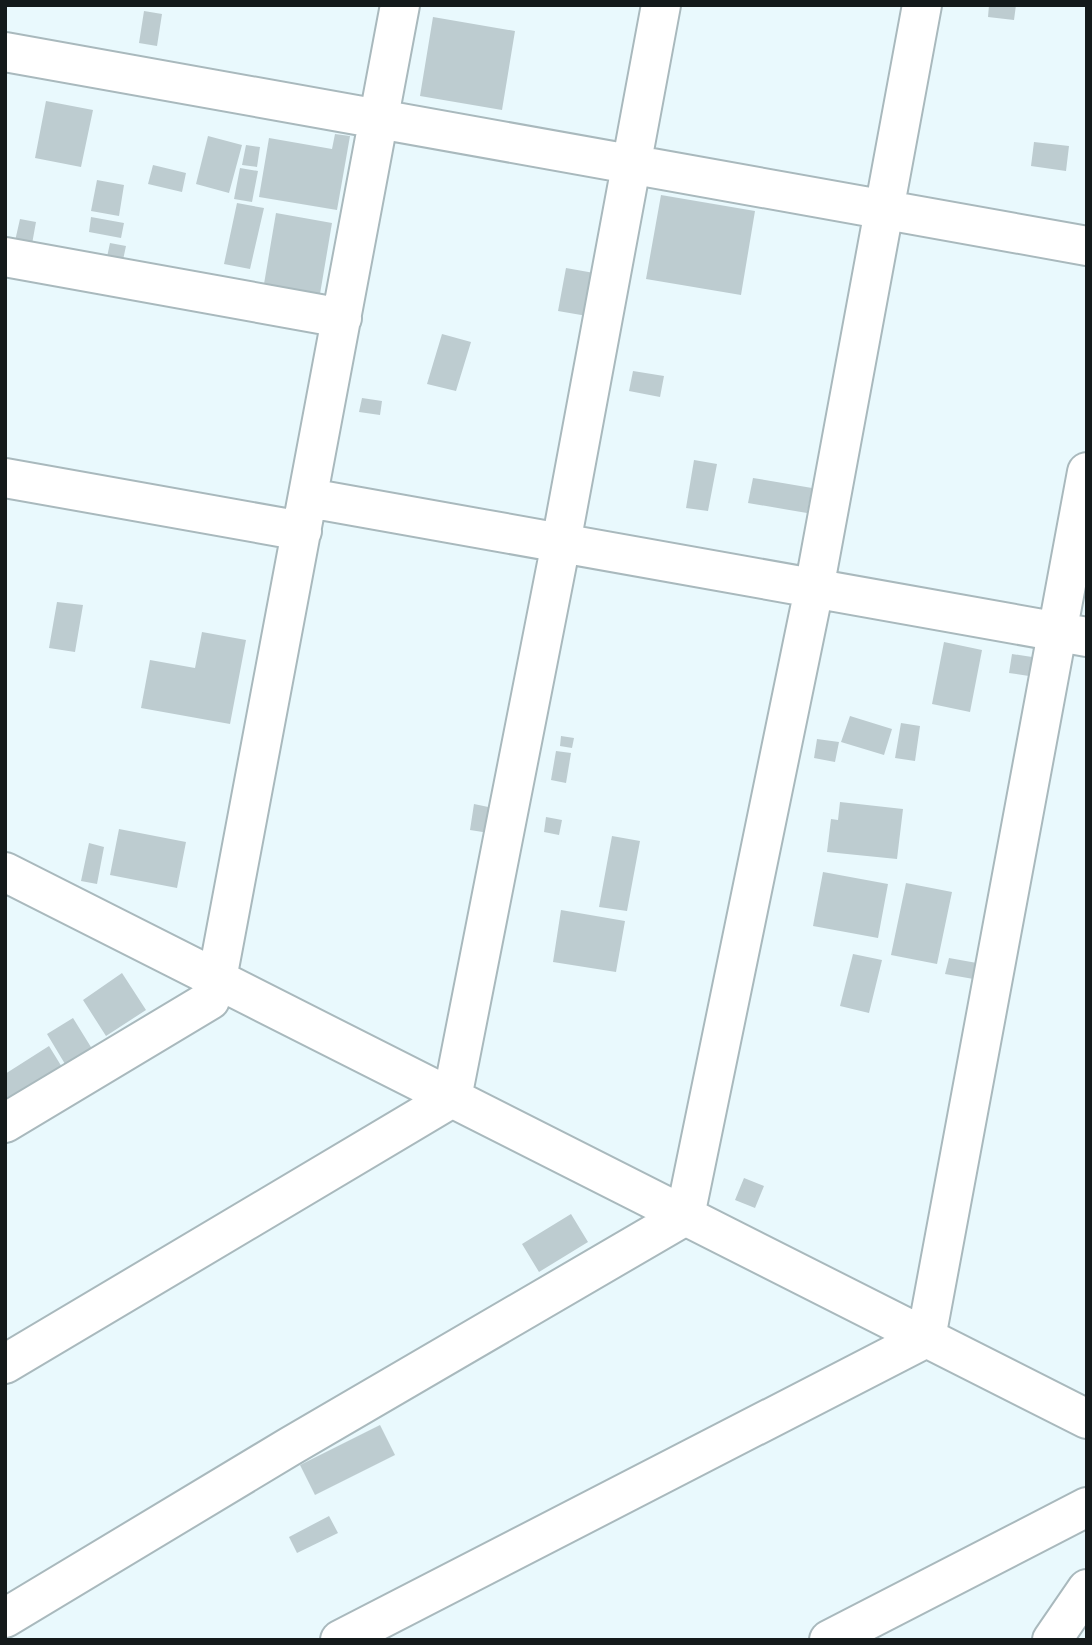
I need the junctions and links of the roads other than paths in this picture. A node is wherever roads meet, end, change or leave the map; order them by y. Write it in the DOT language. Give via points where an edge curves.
graph roads {
  1 [pos="400,5"];
  2 [pos="661,5"];
  3 [pos="922,5"];
  4 [pos="5,52"];
  5 [pos="379,119"];
  6 [pos="631,164"];
  7 [pos="885,210"];
  8 [pos="1087,246"];
  9 [pos="5,257"];
  10 [pos="342,318"];
  11 [pos="1087,472"];
  12 [pos="5,478"];
  13 [pos="305,514"];
  14 [pos="561,543"];
  15 [pos="814,589"];
  16 [pos="1072,635"];
  17 [pos="9,879"];
  18 [pos="217,979"];
  19 [pos="452,1098"];
  20 [pos="5,1123"];
  21 [pos="685,1216"];
  22 [pos="926,1338"];
  23 [pos="5,1364"];
  24 [pos="1087,1419"];
  25 [pos="1087,1507"];
  26 [pos="1087,1589"];
  27 [pos="5,1618"];
  28 [pos="340,1640"];
  29 [pos="829,1640"];
  30 [pos="1052,1640"];
  1 -- 5 [label="street"];
  2 -- 6 [label="street"];
  3 -- 7 [label="street"];
  4 -- 5 [label="street"];
  5 -- 6 [label="street"];
  5 -- 10 [label="street"];
  6 -- 7 [label="street"];
  6 -- 14 [label="street"];
  7 -- 8 [label="street"];
  7 -- 15 [label="street"];
  9 -- 10 [label="street"];
  10 -- 13 [label="street"];
  11 -- 16 [label="street"];
  12 -- 13 [label="street"];
  13 -- 14 [label="street"];
  13 -- 18 [label="street"];
  14 -- 15 [label="street"];
  14 -- 19 [label="street"];
  15 -- 16 [label="street"];
  15 -- 21 [label="street"];
  16 -- 22 [label="street"];
  17 -- 18 [label="street"];
  18 -- 19 [label="street"];
  18 -- 20 [label="street" via="210,1000"];
  19 -- 21 [label="street"];
  19 -- 23 [label="street"];
  21 -- 22 [label="street"];
  21 -- 27 [label="street"];
  22 -- 24 [label="street"];
  22 -- 28 [label="street"];
  25 -- 29 [label="street"];
  26 -- 30 [label="street"];
}
